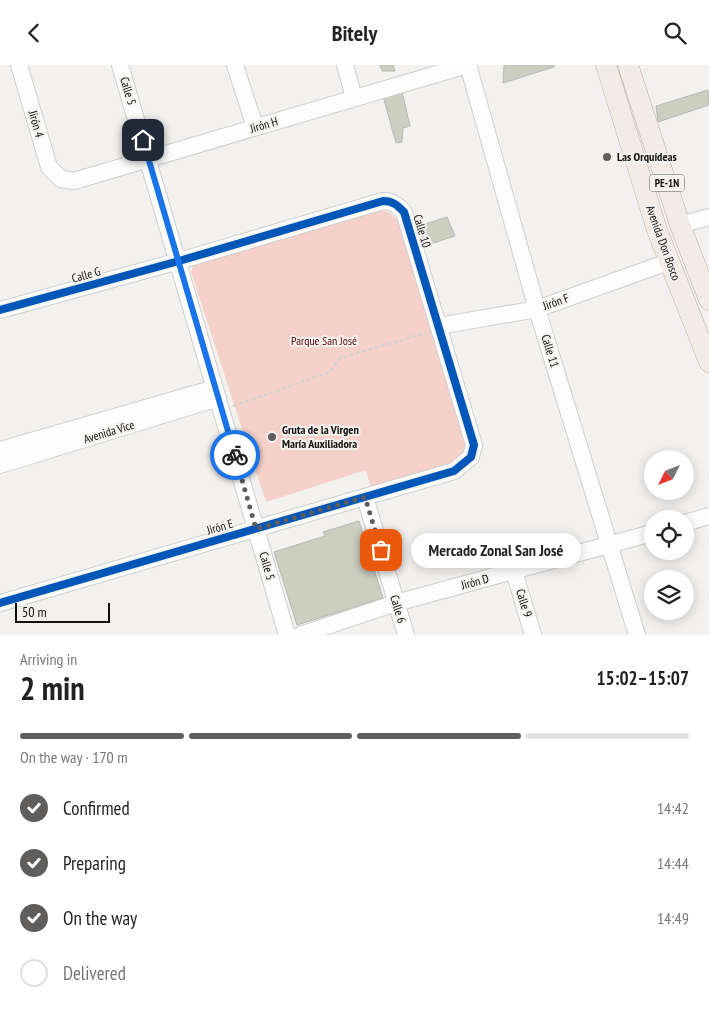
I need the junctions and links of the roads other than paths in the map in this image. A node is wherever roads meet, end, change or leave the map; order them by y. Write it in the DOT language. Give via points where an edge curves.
graph roads {
  1 [pos="19,65"];
  2 [pos="120,65"];
  3 [pos="235,65"];
  4 [pos="344,65"];
  5 [pos="468,65"];
  6 [pos="606,65"];
  7 [pos="628,65"];
  8 [pos="354,98"];
  9 [pos="255,127"];
  10 [pos="149,159"];
  11 [pos="61,179"];
  12 [pos="709,217"];
  13 [pos="680,225"];
  14 [pos="179,261"];
  15 [pos="668,262"];
  16 [pos="709,300"];
  17 [pos="537,309"];
  18 [pos="0,310"];
  19 [pos="439,328"];
  20 [pos="709,362"];
  21 [pos="218,398"];
  22 [pos="0,450"];
  23 [pos="471,457"];
  24 [pos="0,465"];
  25 [pos="365,497"];
  26 [pos="709,516"];
  27 [pos="694,520"];
  28 [pos="256,529"];
  29 [pos="644,535"];
  30 [pos="609,546"];
  31 [pos="514,571"];
  32 [pos="0,603"];
  33 [pos="396,603"];
  34 [pos="287,635"];
  35 [pos="300,635"];
  36 [pos="406,635"];
  37 [pos="533,635"];
  38 [pos="637,635"];
  1 -- 11 [label="street, Jirón 4" via="49,167"];
  2 -- 10 [label="street, Calle 5"];
  3 -- 9 [label="street"];
  4 -- 8 [label="street"];
  5 -- 8 [label="street, Jirón H"];
  5 -- 17 [label="street, Calle 11"];
  6 -- 15 [label="main road, Avenida Don Bosco / PE-1N"];
  7 -- 13 [label="main road, Avenida Don Bosco / PE-1N"];
  8 -- 9 [label="street, Jirón H"];
  9 -- 10 [label="street, Jirón H"];
  10 -- 11 [label="street, Jirón H" via="74,181"];
  10 -- 14 [label="street, Calle 5"];
  12 -- 13 [label="street"];
  13 -- 16 [label="main road, Avenida Don Bosco / PE-1N"];
  14 -- 18 [label="street, Calle G"];
  14 -- 19 [label="street, Calle 10" via="390,201 404,212"];
  14 -- 21 [label="street, Calle 5"];
  15 -- 17 [label="street, Jirón F"];
  15 -- 20 [label="main road, Avenida Don Bosco / PE-1N"];
  17 -- 19 [label="street, Jirón F"];
  17 -- 30 [label="street, Calle 11"];
  19 -- 23 [label="street, Calle 10" via="474,445"];
  21 -- 22 [label="street, Avenida Vice"];
  21 -- 24 [label="street, Avenida Vice"];
  21 -- 28 [label="street, Calle 5"];
  23 -- 25 [label="street, Jirón E" via="454,471"];
  25 -- 28 [label="street, Jirón E"];
  25 -- 33 [label="street, Calle 6"];
  26 -- 27 [label="street"];
  28 -- 32 [label="street, Jirón E"];
  28 -- 34 [label="street, Calle 5"];
  29 -- 30 [label="street, Jirón D"];
  30 -- 31 [label="street, Jirón D"];
  30 -- 38 [label="street, Calle 11"];
  31 -- 33 [label="street, Jirón D"];
  31 -- 37 [label="street, Calle 9"];
  33 -- 35 [label="street, Jirón D"];
  33 -- 36 [label="street, Calle 6"];
}
